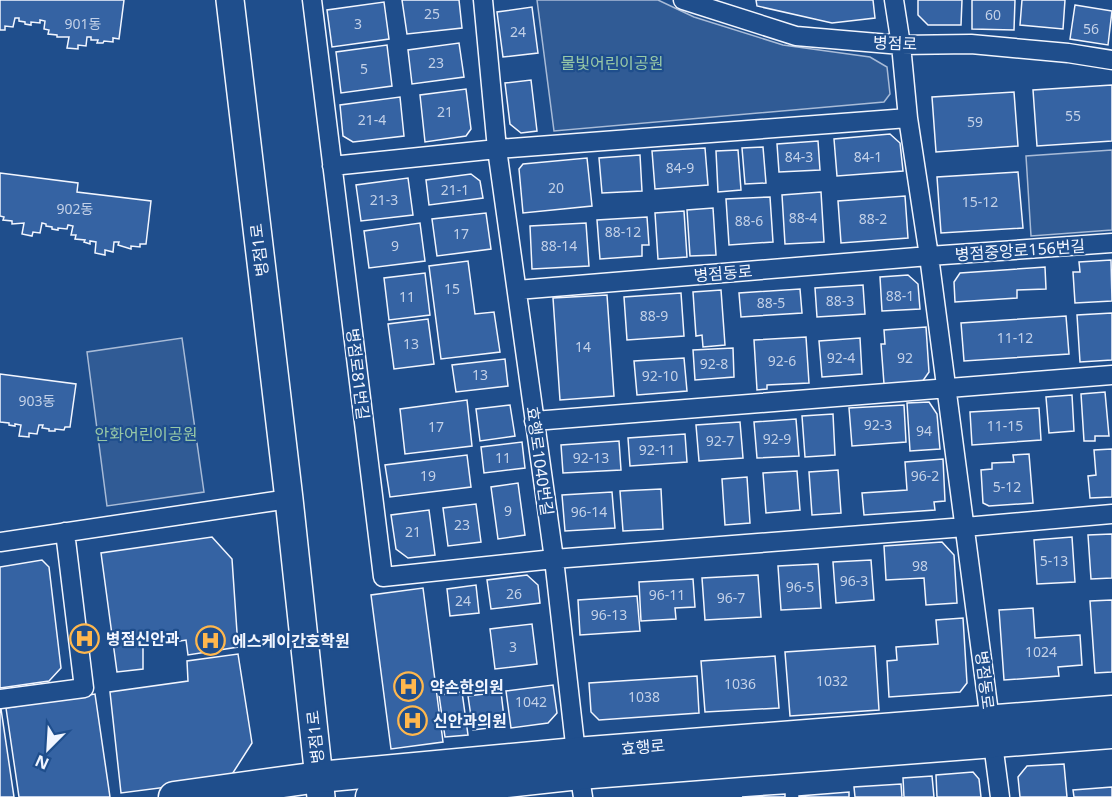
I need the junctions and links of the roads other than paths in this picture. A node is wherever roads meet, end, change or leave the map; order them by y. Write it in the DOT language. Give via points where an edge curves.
graph roads {
  1 [pos="230,0"];
  2 [pos="312,0"];
  3 [pos="483,0"];
  4 [pos="683,0"];
  5 [pos="894,0"];
  6 [pos="901,45"];
  7 [pos="1112,60"];
  8 [pos="908,118"];
  9 [pos="497,149"];
  10 [pos="332,166"];
  11 [pos="1112,243"];
  12 [pos="929,256"];
  13 [pos="517,290"];
  14 [pos="1112,375"];
  15 [pos="946,387"];
  16 [pos="534,420"];
  17 [pos="289,499"];
  18 [pos="1112,514"];
  19 [pos="965,527"];
  20 [pos="66,532"];
  21 [pos="0,542"];
  22 [pos="554,559"];
  23 [pos="0,699"];
  24 [pos="1112,711"];
  25 [pos="991,732"];
  26 [pos="1112,734"];
  27 [pos="580,775"];
  28 [pos="320,787"];
  29 [pos="174,797"];
  30 [pos="371,797"];
  31 [pos="1000,797"];
  1 -- 17 [label="street, 병점1로"];
  2 -- 10 [label="street, 병점로81번길"];
  3 -- 9 [label="street, 효행로1040번길"];
  4 -- 6 [label="street, 병점로" via="796,36"];
  5 -- 6 [label="street, 병점동로"];
  6 -- 7 [label="street, 병점로" via="971,44"];
  6 -- 8 [label="street, 병점동로"];
  8 -- 9 [label="street"];
  8 -- 12 [label="street, 병점동로"];
  9 -- 10 [label="street"];
  9 -- 13 [label="street, 효행로1040번길"];
  10 -- 22 [label="street, 병점로81번길" via="383,577"];
  11 -- 12 [label="street, 병점중앙로156번길"];
  12 -- 13 [label="street, 병점동로"];
  12 -- 15 [label="street, 병점동로"];
  13 -- 16 [label="street, 효행로1040번길"];
  14 -- 15 [label="street"];
  15 -- 16 [label="street"];
  15 -- 19 [label="street, 병점동로"];
  16 -- 22 [label="street, 효행로1040번길"];
  17 -- 20 [label="street"];
  17 -- 28 [label="street, 병점1로"];
  18 -- 19 [label="street"];
  19 -- 22 [label="street"];
  19 -- 25 [label="street, 병점동로"];
  20 -- 21 [label="street"];
  20 -- 23 [label="street" via="84,688"];
  22 -- 27 [label="street, 효행로1040번길"];
  24 -- 25 [label="main road, 효행로"];
  25 -- 26 [label="main road, 효행로"];
  25 -- 27 [label="main road, 효행로"];
  25 -- 31 [label="street, 병점동로"];
  27 -- 28 [label="main road, 효행로"];
  27 -- 30 [label="main road, 효행로"];
  28 -- 29 [label="main road, 효행로"];
}
